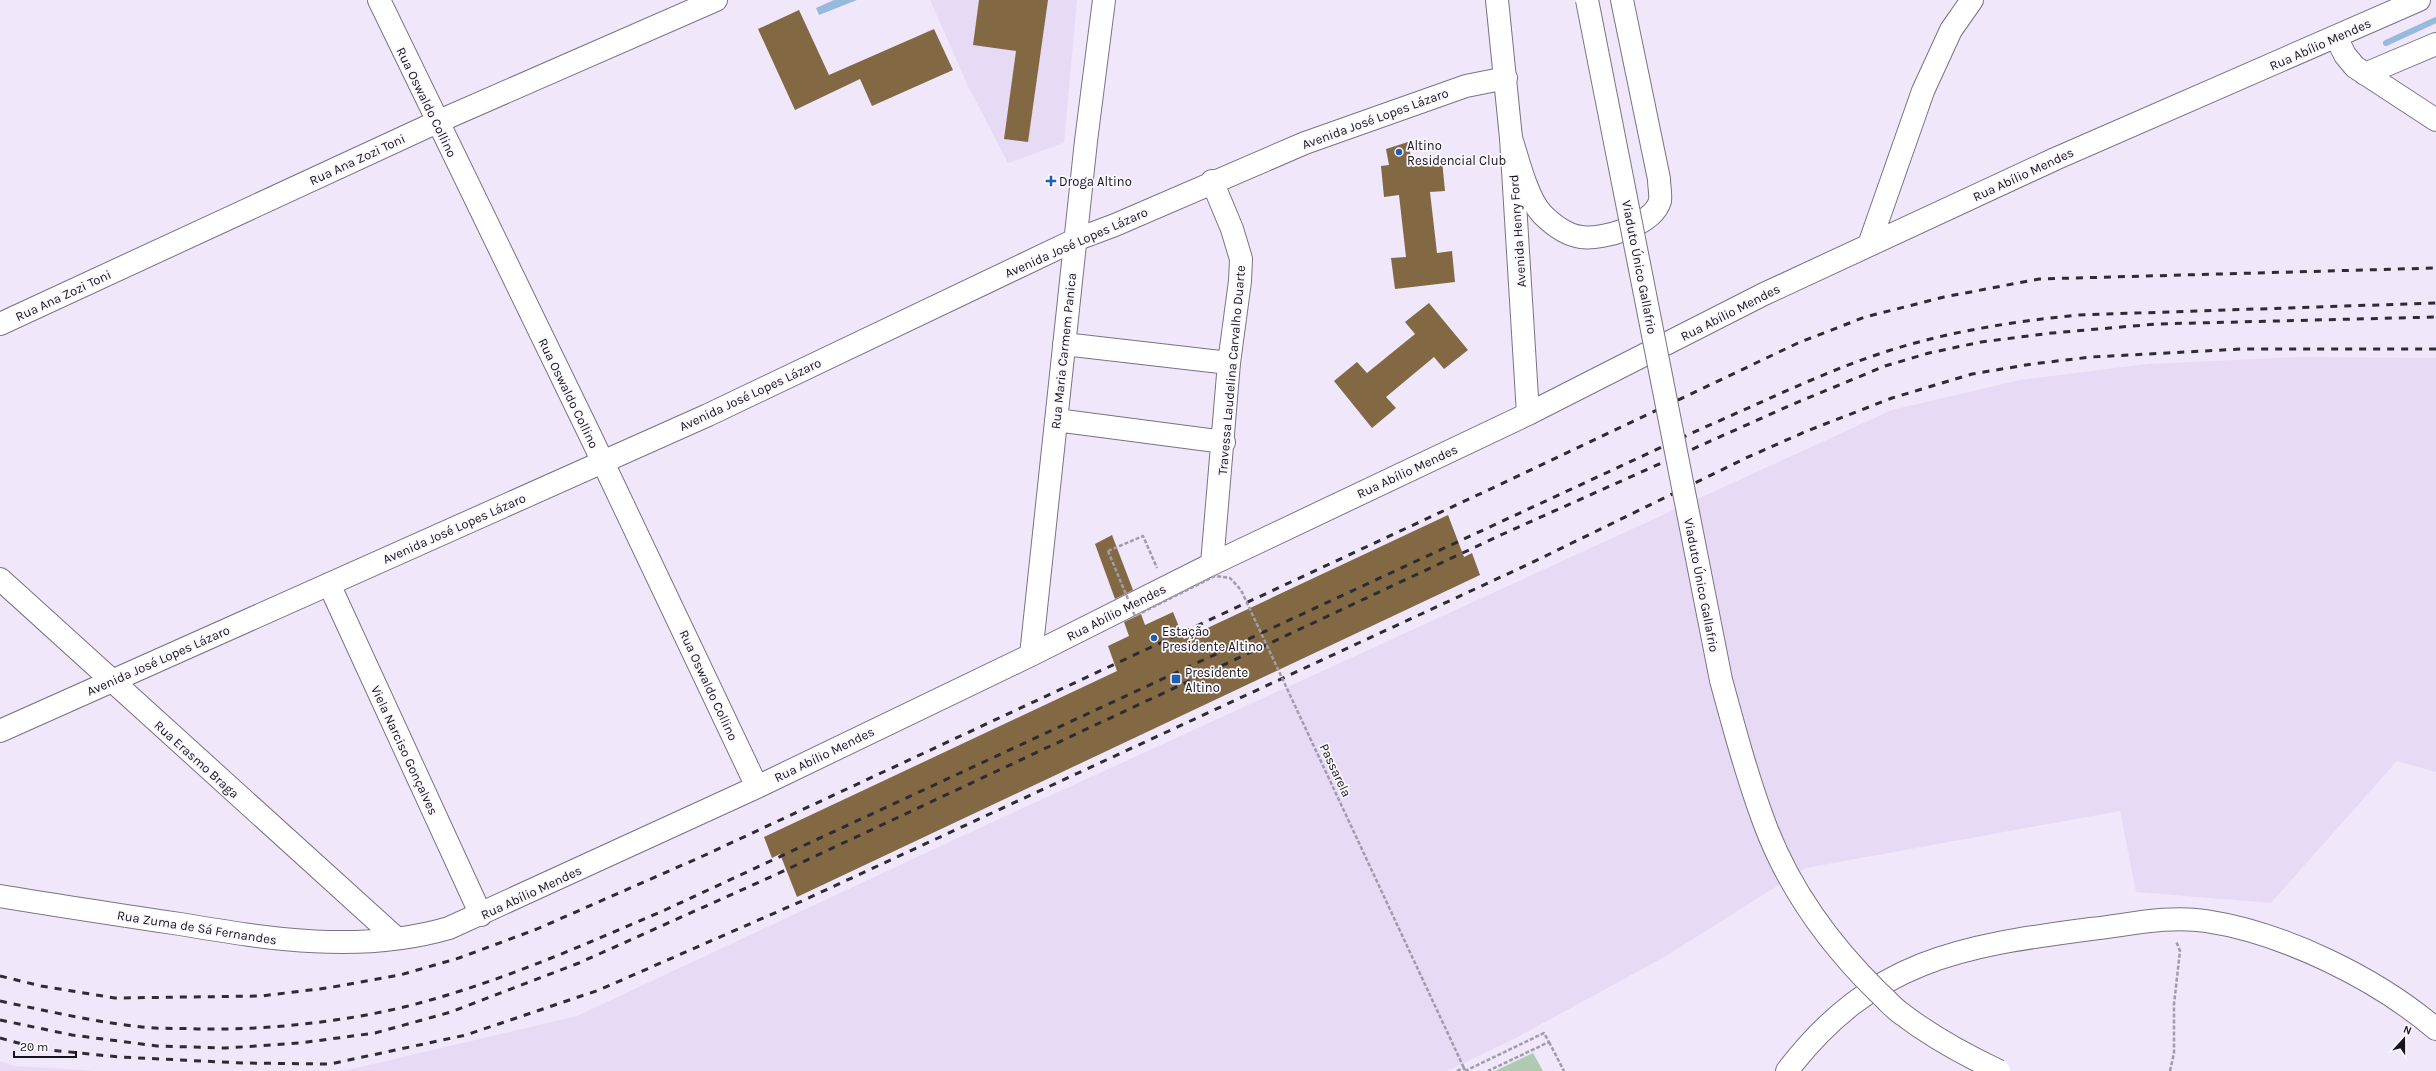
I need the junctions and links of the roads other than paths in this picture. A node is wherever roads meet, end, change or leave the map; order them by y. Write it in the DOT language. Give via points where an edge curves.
graph roads {
  1 [pos="379,0"];
  2 [pos="716,0"];
  3 [pos="1104,0"];
  4 [pos="1497,0"];
  5 [pos="1587,0"];
  6 [pos="1622,0"];
  7 [pos="1972,0"];
  8 [pos="2419,0"];
  9 [pos="2336,37"];
  10 [pos="2436,44"];
  11 [pos="2365,74"];
  12 [pos="1506,78"];
  13 [pos="2436,120"];
  14 [pos="437,122"];
  15 [pos="1511,138"];
  16 [pos="1212,181"];
  17 [pos="1075,240"];
  18 [pos="1869,245"];
  19 [pos="0,324"];
  20 [pos="1064,344"];
  21 [pos="1229,364"];
  22 [pos="1528,414"];
  23 [pos="1056,420"];
  24 [pos="1224,442"];
  25 [pos="602,462"];
  26 [pos="1212,564"];
  27 [pos="0,579"];
  28 [pos="329,584"];
  29 [pos="1031,655"];
  30 [pos="110,681"];
  31 [pos="0,731"];
  32 [pos="757,787"];
  33 [pos="0,896"];
  34 [pos="481,915"];
  35 [pos="396,938"];
  36 [pos="2428,1022"];
  37 [pos="2436,1039"];
  38 [pos="1787,1071"];
  39 [pos="1999,1071"];
  1 -- 14 [label="street, Rua Oswaldo Collino"];
  2 -- 14 [label="street, Rua Ana Zozi Toni"];
  3 -- 17 [label="street, Rua Maria Carmem Panica"];
  4 -- 12 [label="street, Avenida Henry Ford"];
  5 -- 39 [label="street, Viaduto Único Gallafrio, bridge" via="1721,680 1743,762 1764,823 1814,920 1868,982 1901,1014 1936,1037"];
  6 -- 15 [label="street" via="1659,180 1660,200 1651,217 1623,231 1583,237 1571,234 1553,224 1540,213"];
  7 -- 18 [label="street" via="1951,30 1924,91"];
  8 -- 9 [label="street, Rua Abílio Mendes"];
  9 -- 11 [label="street" via="2345,55"];
  9 -- 18 [label="street, Rua Abílio Mendes" via="2055,159"];
  10 -- 11 [label="street"];
  11 -- 13 [label="street"];
  12 -- 15 [label="street, Avenida Henry Ford"];
  12 -- 16 [label="street, Avenida José Lopes Lázaro" via="1466,86 1305,143"];
  14 -- 19 [label="street, Rua Ana Zozi Toni"];
  14 -- 25 [label="street, Rua Oswaldo Collino"];
  15 -- 22 [label="street, Avenida Henry Ford"];
  16 -- 17 [label="street, Avenida José Lopes Lázaro" via="1115,225"];
  16 -- 21 [label="street, Travessa Laudelina Carvalho Duarte" via="1232,229 1241,259"];
  17 -- 20 [label="street, Rua Maria Carmem Panica"];
  17 -- 25 [label="street, Avenida José Lopes Lázaro" via="708,415"];
  18 -- 22 [label="street, Rua Abílio Mendes" via="1764,294"];
  20 -- 21 [label="street"];
  20 -- 23 [label="street, Rua Maria Carmem Panica"];
  21 -- 24 [label="street, Travessa Laudelina Carvalho Duarte"];
  22 -- 26 [label="street, Rua Abílio Mendes"];
  23 -- 24 [label="street"];
  23 -- 29 [label="street, Rua Maria Carmem Panica"];
  24 -- 26 [label="street, Travessa Laudelina Carvalho Duarte"];
  25 -- 28 [label="street, Avenida José Lopes Lázaro"];
  25 -- 32 [label="street, Rua Oswaldo Collino"];
  26 -- 29 [label="street, Rua Abílio Mendes"];
  27 -- 30 [label="street, Rua Erasmo Braga"];
  28 -- 30 [label="street, Avenida José Lopes Lázaro"];
  28 -- 34 [label="street, Viela Narciso Gonçalves"];
  29 -- 32 [label="street, Rua Abílio Mendes"];
  30 -- 31 [label="street, Avenida José Lopes Lázaro"];
  30 -- 35 [label="street, Rua Erasmo Braga"];
  32 -- 34 [label="street, Rua Abílio Mendes"];
  33 -- 35 [label="street, Rua Zuma de Sá Fernandes" via="278,940 352,943"];
  34 -- 35 [label="street, Rua Abílio Mendes" via="426,935"];
  36 -- 37 [label="street"];
  36 -- 38 [label="street" via="2348,972 2301,948 2245,929 2204,921 2167,920 2008,940 1955,952 1916,966 1884,981 1842,1012 1799,1055"];
}
